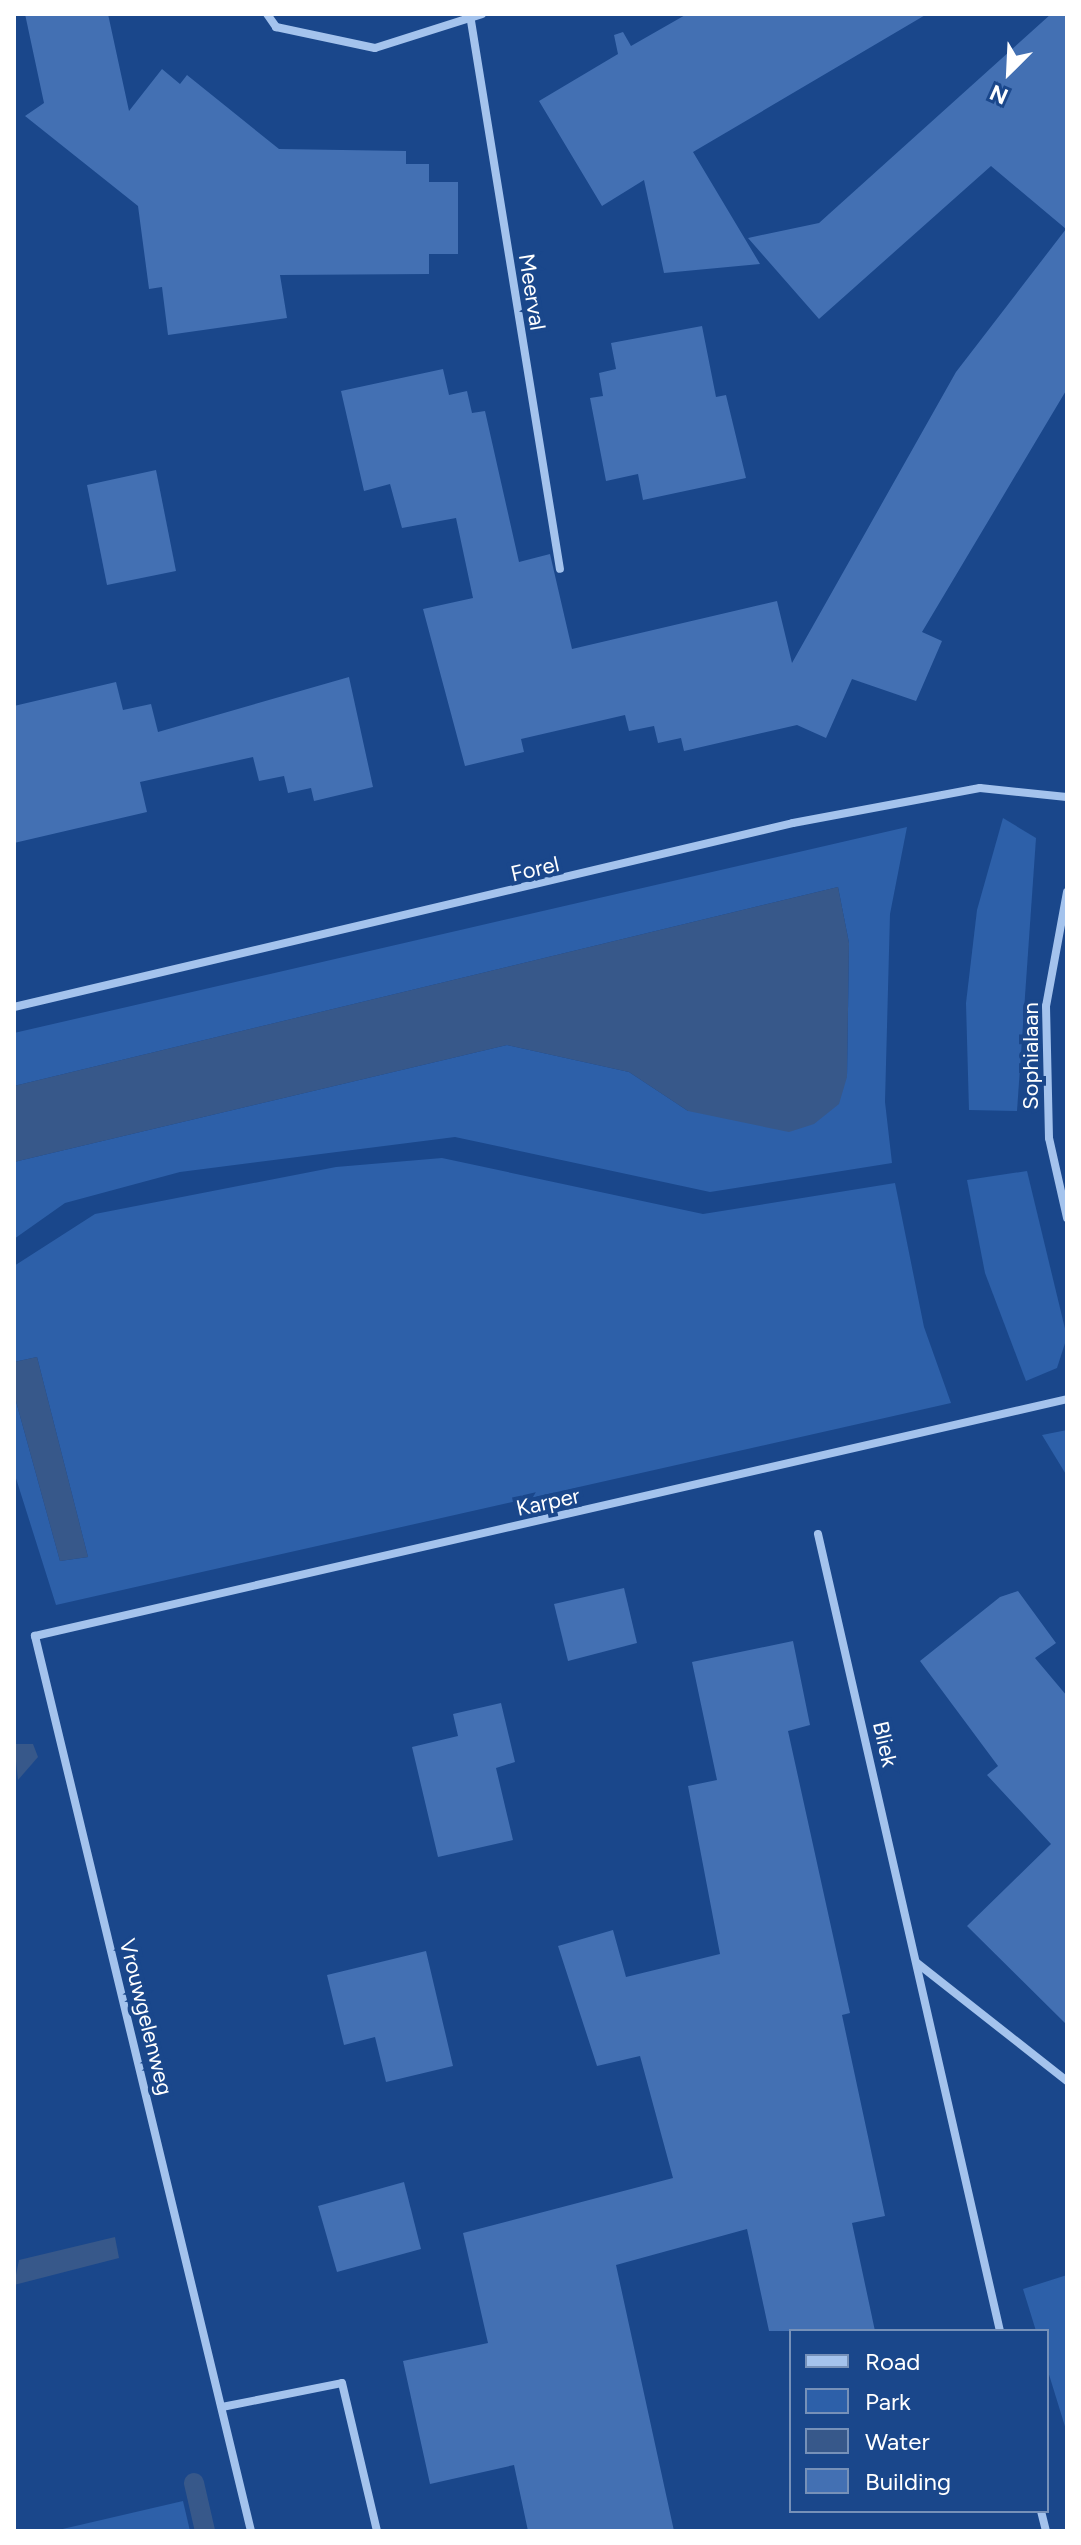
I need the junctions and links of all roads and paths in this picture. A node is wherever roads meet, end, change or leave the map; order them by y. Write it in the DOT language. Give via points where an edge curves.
graph roads {
  1 [pos="267,14"];
  2 [pos="482,14"];
  3 [pos="471,21"];
  4 [pos="560,569"];
  5 [pos="1067,797"];
  6 [pos="1067,892"];
  7 [pos="14,1007"];
  8 [pos="1067,1218"];
  9 [pos="1067,1399"];
  10 [pos="818,1534"];
  11 [pos="35,1636"];
  12 [pos="916,1962"];
  13 [pos="1067,2081"];
  14 [pos="1000,2329"];
  15 [pos="222,2407"];
  16 [pos="251,2531"];
  17 [pos="377,2531"];
  1 -- 3 [label="street" via="276,27 375,48"];
  2 -- 3 [label="street"];
  3 -- 4 [label="street, Meerval"];
  5 -- 7 [label="street, Forel" via="980,788 793,823"];
  6 -- 8 [label="street, Sophialaan" via="1046,1006 1049,1138"];
  9 -- 11 [label="street, Karper"];
  10 -- 12 [label="street, Bliek"];
  11 -- 15 [label="street, Vrouwgelenweg"];
  12 -- 13 [label="street"];
  12 -- 14 [label="street, Bliek"];
  15 -- 16 [label="street, Vrouwgelenweg"];
  15 -- 17 [label="street" via="342,2383"];
}
